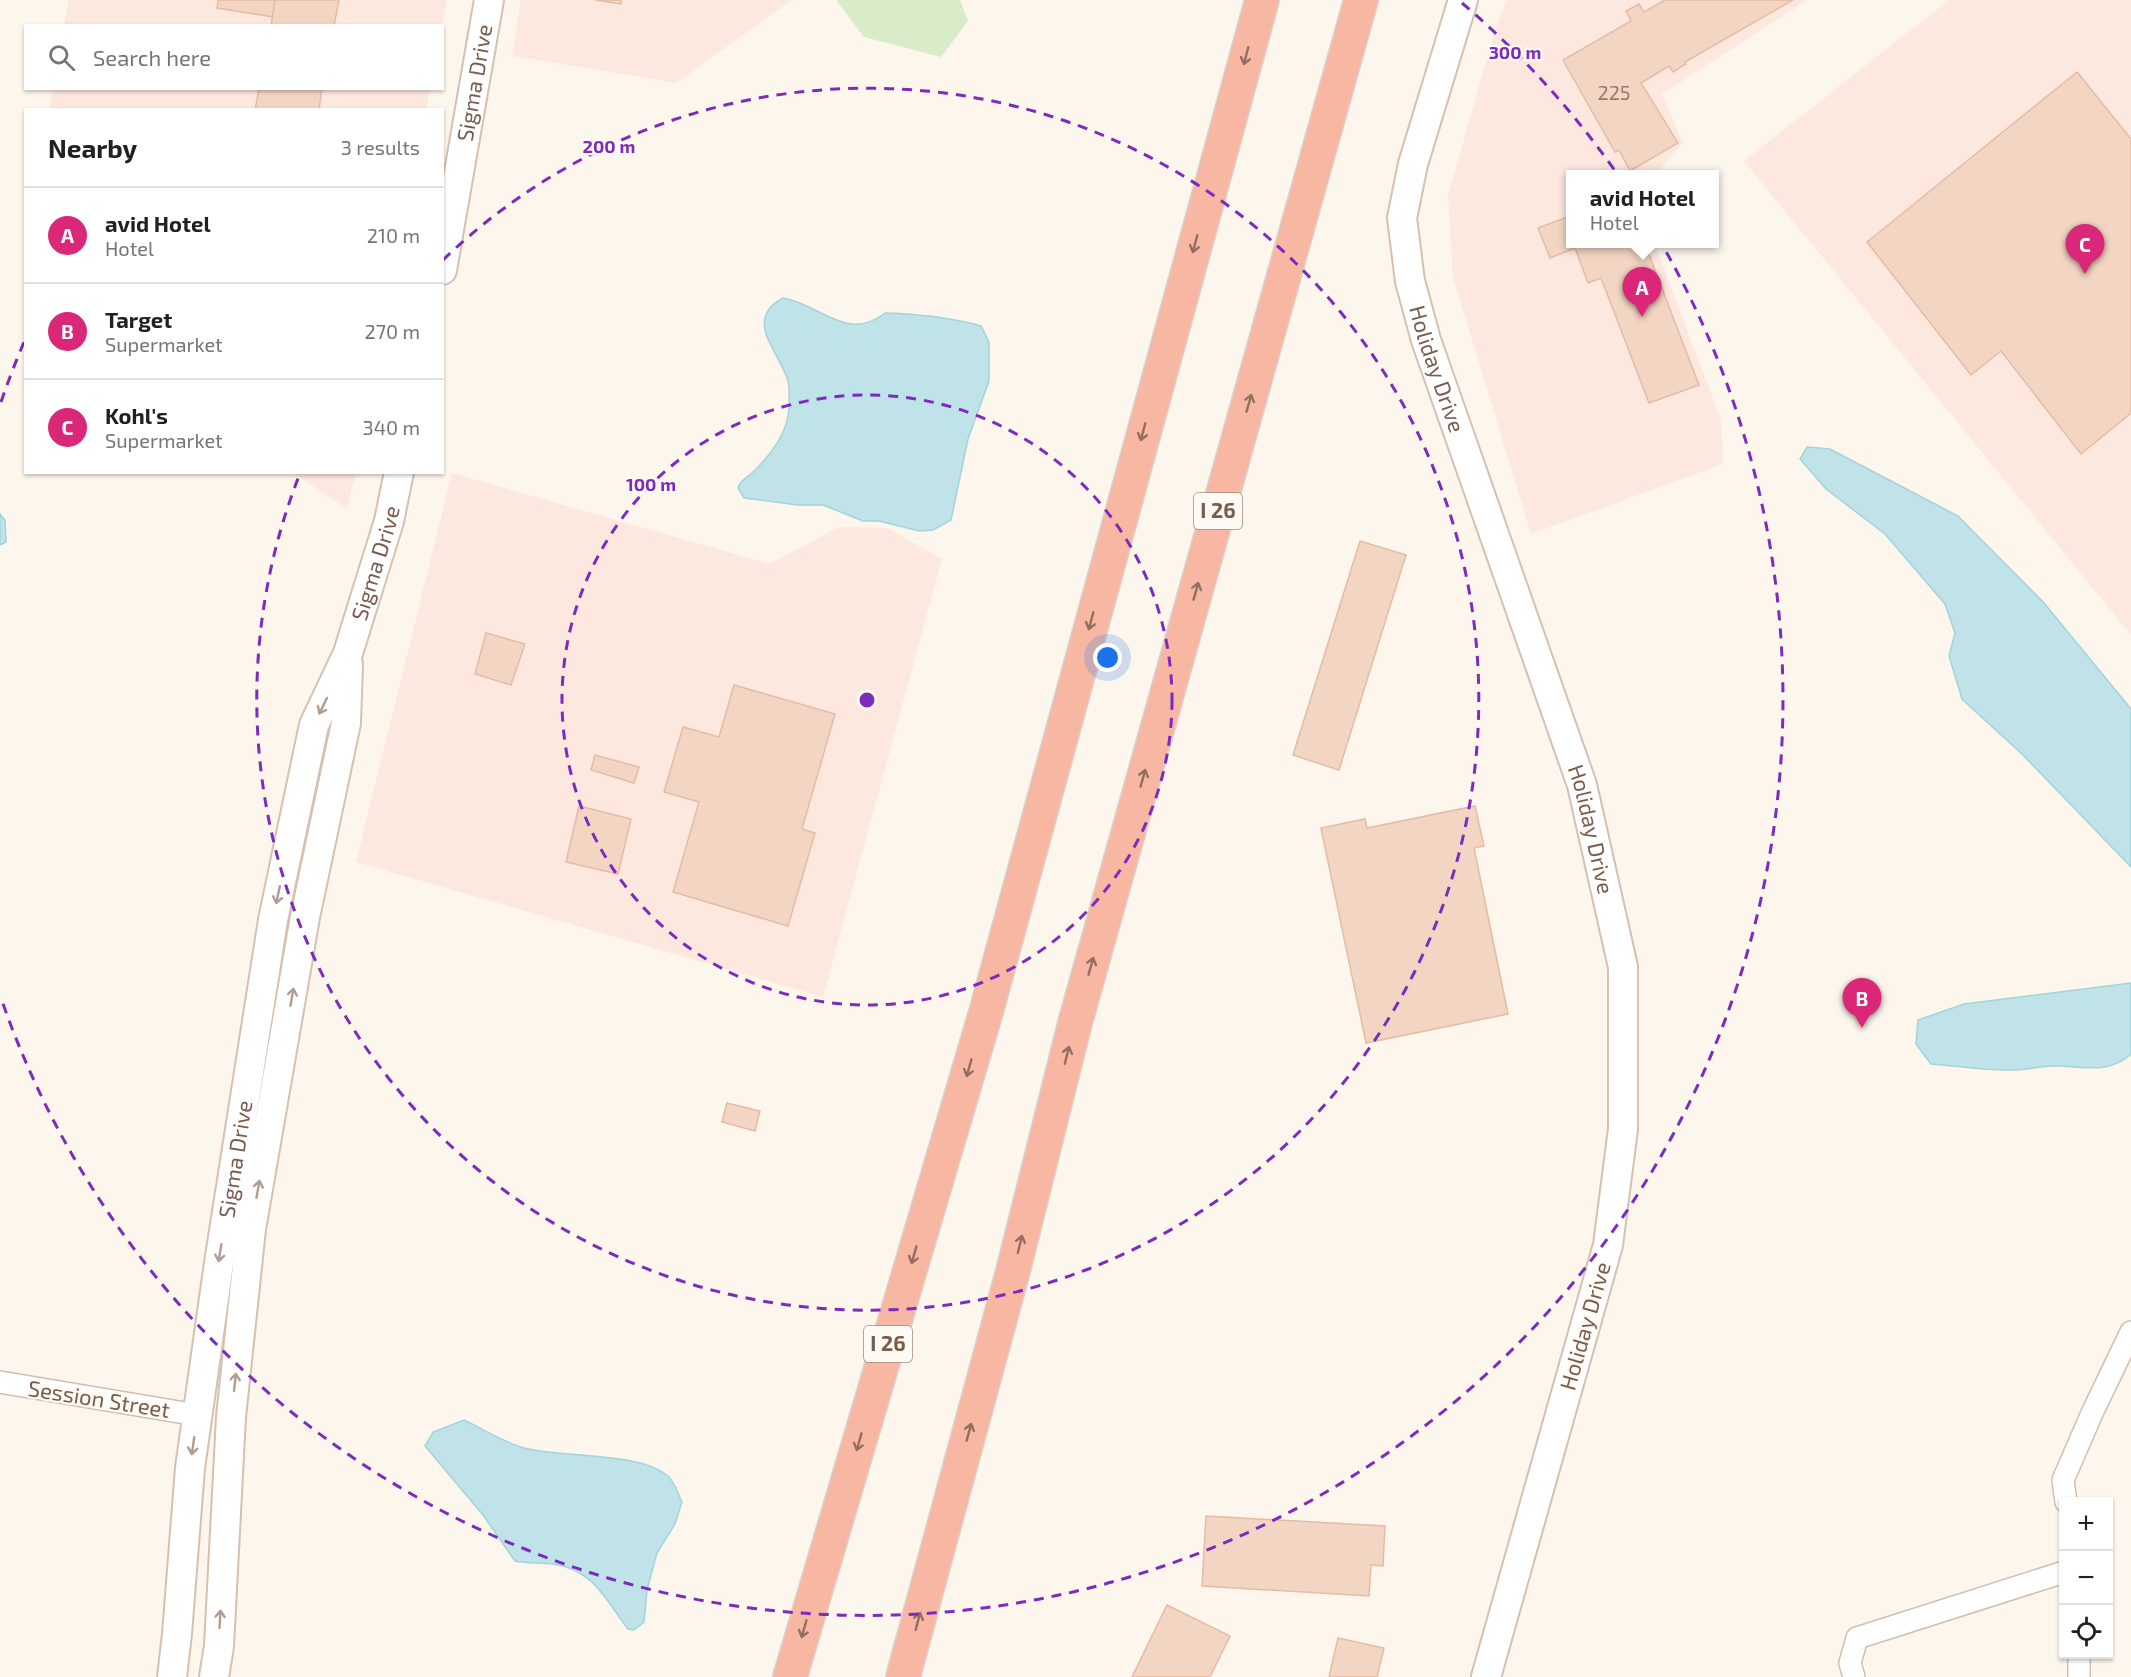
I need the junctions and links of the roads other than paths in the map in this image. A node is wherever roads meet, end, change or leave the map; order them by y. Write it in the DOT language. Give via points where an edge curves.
graph roads {
  1 [pos="489,0"];
  2 [pos="1262,0"];
  3 [pos="1361,0"];
  4 [pos="1463,0"];
  5 [pos="444,259"];
  6 [pos="399,474"];
  7 [pos="348,653"];
  8 [pos="2131,1332"];
  9 [pos="0,1382"];
  10 [pos="197,1415"];
  11 [pos="231,1417"];
  12 [pos="2065,1497"];
  13 [pos="2059,1574"];
  14 [pos="2079,1659"];
  15 [pos="172,1677"];
  16 [pos="214,1677"];
  17 [pos="790,1677"];
  18 [pos="903,1677"];
  19 [pos="1486,1677"];
  20 [pos="1854,1677"];
  21 [pos="2079,1677"];
  1 -- 5 [label="street, Sigma Drive"];
  2 -- 17 [label="highway, I 26, one-way" via="986,1012"];
  18 -- 3 [label="highway, I 26, one-way" via="1013,1271 1075,1023"];
  4 -- 19 [label="street, Holiday Drive" via="1413,164 1404,207 1410,281 1426,340 1582,785 1623,967 1623,1129 1608,1245"];
  6 -- 7 [label="street, Sigma Drive"];
  7 -- 10 [label="street, Sigma Drive, one-way" via="314,726 273,920"];
  11 -- 7 [label="street, Sigma Drive, one-way" via="251,1229 305,917 346,723"];
  8 -- 12 [label="street" via="2063,1480"];
  9 -- 10 [label="street, Session Street"];
  10 -- 11 [label="street"];
  10 -- 15 [label="street, Sigma Drive, one-way"];
  16 -- 11 [label="street, Sigma Drive, one-way"];
  13 -- 20 [label="street" via="1857,1638 1850,1663"];
  14 -- 21 [label="street"];
}
